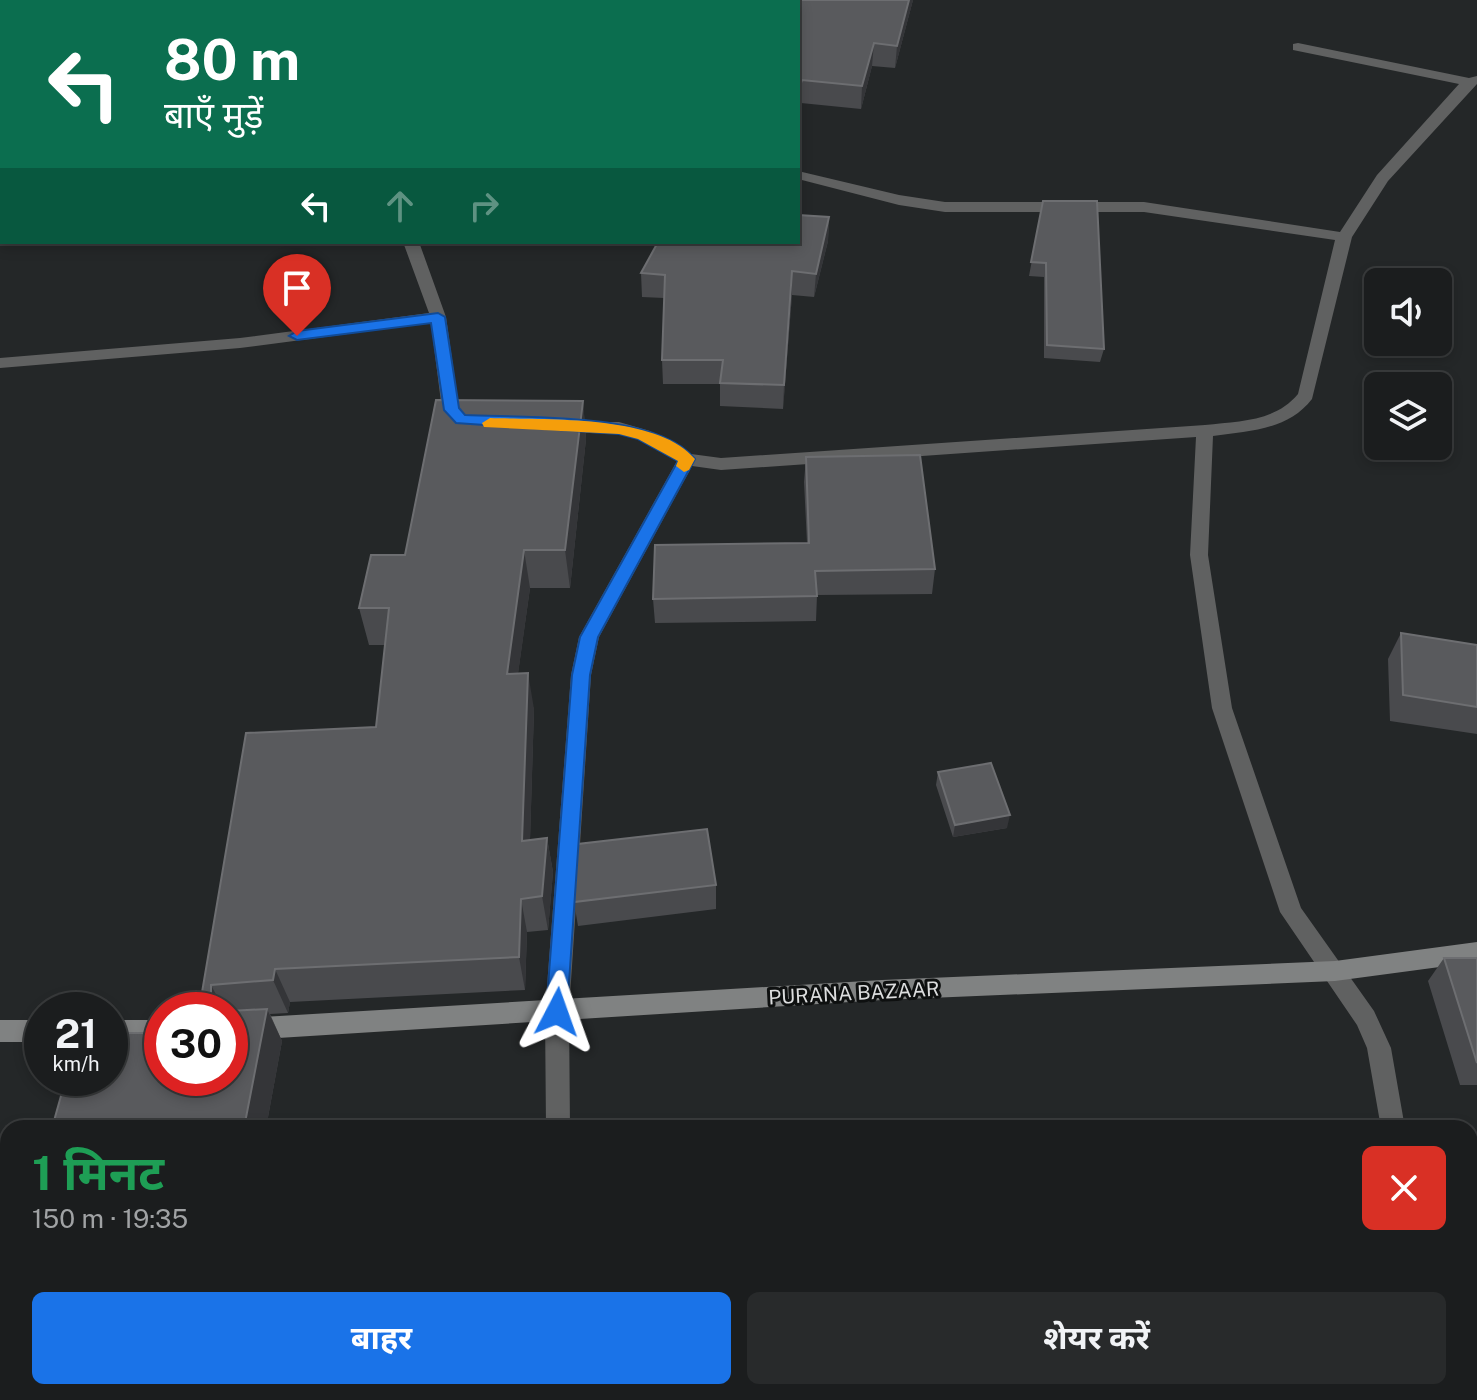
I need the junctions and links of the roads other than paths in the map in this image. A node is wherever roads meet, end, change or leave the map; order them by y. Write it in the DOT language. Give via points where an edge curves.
graph roads {
  1 [pos="1298,47"];
  2 [pos="1473,81"];
  3 [pos="800,175"];
  4 [pos="1344,237"];
  5 [pos="412,244"];
  6 [pos="438,317"];
  7 [pos="0,363"];
  8 [pos="483,423"];
  9 [pos="544,425"];
  10 [pos="1205,431"];
  11 [pos="687,459"];
  12 [pos="1477,952"];
  13 [pos="1335,971"];
  14 [pos="557,1012"];
  15 [pos="248,1029"];
  16 [pos="0,1031"];
  17 [pos="24,1031"];
  18 [pos="558,1120"];
  19 [pos="1392,1120"];
  1 -- 2 [label="street"];
  2 -- 4 [label="street" via="1382,178"];
  3 -- 4 [label="street" via="945,207 1144,207"];
  4 -- 10 [label="street" via="1306,395 1297,410 1278,420"];
  5 -- 6 [label="street"];
  6 -- 7 [label="street" via="240,343"];
  6 -- 8 [label="street" via="451,410 461,420"];
  9 -- 11 [label="street" via="619,428 644,435"];
  10 -- 11 [label="street" via="721,464"];
  10 -- 13 [label="street" via="1199,555 1222,708 1291,912"];
  11 -- 14 [label="street" via="589,637 581,675"];
  12 -- 13 [label="street, PURANA BAZAAR"];
  13 -- 14 [label="street, PURANA BAZAAR" via="882,990"];
  13 -- 19 [label="street" via="1379,1048"];
  14 -- 15 [label="street, PURANA BAZAAR"];
  14 -- 18 [label="street"];
  16 -- 17 [label="street"];
}
